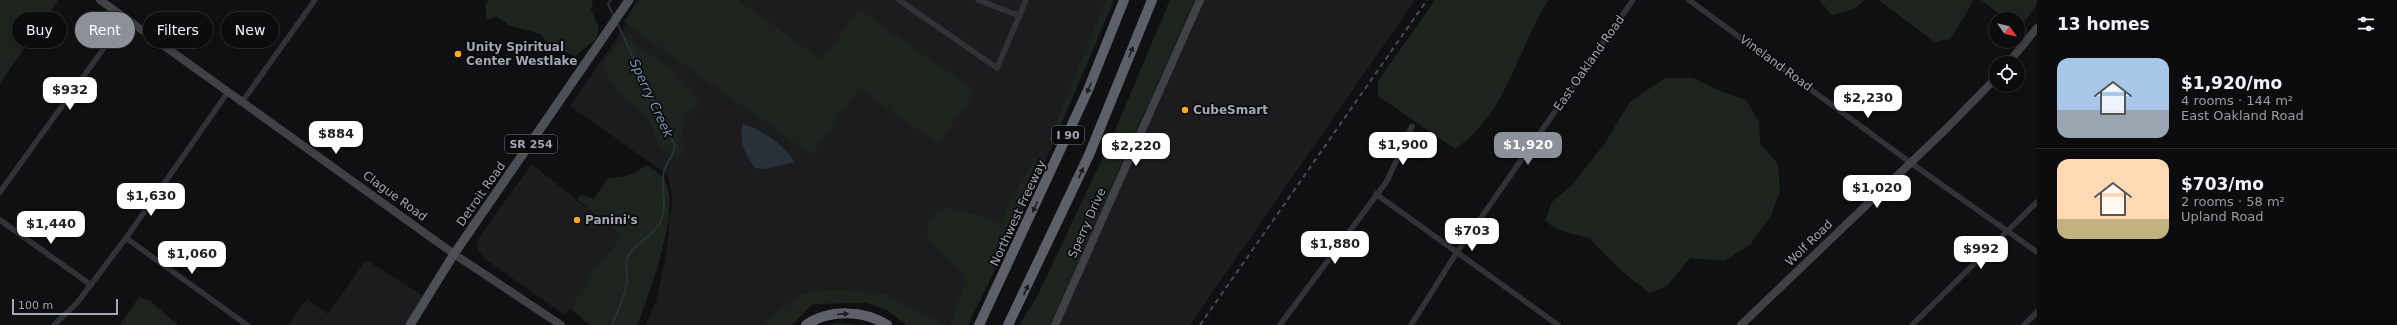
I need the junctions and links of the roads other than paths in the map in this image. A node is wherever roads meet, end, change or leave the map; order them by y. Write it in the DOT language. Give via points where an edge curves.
graph roads {
  1 [pos="100,0"];
  2 [pos="315,0"];
  3 [pos="629,0"];
  4 [pos="899,0"];
  5 [pos="978,0"];
  6 [pos="1026,0"];
  7 [pos="1124,0"];
  8 [pos="1152,0"];
  9 [pos="1200,0"];
  10 [pos="1633,0"];
  11 [pos="1690,0"];
  12 [pos="116,12"];
  13 [pos="1020,16"];
  14 [pos="135,26"];
  15 [pos="2037,28"];
  16 [pos="104,48"];
  17 [pos="2014,56"];
  18 [pos="1989,85"];
  19 [pos="228,92"];
  20 [pos="242,102"];
  21 [pos="1412,126"];
  22 [pos="1911,162"];
  23 [pos="0,192"];
  24 [pos="1376,194"];
  25 [pos="2037,202"];
  26 [pos="0,220"];
  27 [pos="2008,230"];
  28 [pos="126,238"];
  29 [pos="1457,252"];
  30 [pos="2037,252"];
  31 [pos="454,254"];
  32 [pos="91,285"];
  33 [pos="2037,312"];
  34 [pos="54,325"];
  35 [pos="247,325"];
  36 [pos="410,325"];
  37 [pos="561,325"];
  38 [pos="806,325"];
  39 [pos="887,325"];
  40 [pos="979,325"];
  41 [pos="1008,325"];
  42 [pos="1055,325"];
  43 [pos="1280,325"];
  44 [pos="1411,325"];
  45 [pos="1558,325"];
  46 [pos="1741,325"];
  47 [pos="1912,325"];
  48 [pos="2024,325"];
  1 -- 12 [label="street, Clague Road"];
  2 -- 20 [label="street"];
  3 -- 31 [label="main road, Detroit Road / SR 254"];
  4 -- 13 [label="street" via="997,68"];
  5 -- 13 [label="street"];
  6 -- 13 [label="street"];
  7 -- 40 [label="highway, Northwest Freeway / I 90, one-way" via="1085,98"];
  41 -- 8 [label="highway, I 90, one-way" via="1089,155"];
  9 -- 42 [label="street, Sperry Drive"];
  10 -- 29 [label="street, East Oakland Road"];
  11 -- 22 [label="street, Vineland Road"];
  14 -- 19 [label="street, Clague Road"];
  15 -- 17 [label="street"];
  16 -- 23 [label="street"];
  18 -- 22 [label="street, Wolf Road"];
  19 -- 20 [label="street, Clague Road"];
  19 -- 28 [label="street"];
  20 -- 31 [label="street, Clague Road"];
  21 -- 24 [label="street" via="1387,181"];
  22 -- 27 [label="street, Vineland Road"];
  22 -- 46 [label="street, Wolf Road"];
  24 -- 29 [label="street"];
  24 -- 43 [label="street"];
  25 -- 27 [label="street"];
  26 -- 32 [label="street"];
  27 -- 30 [label="street, Vineland Road"];
  27 -- 47 [label="street"];
  28 -- 32 [label="street"];
  28 -- 35 [label="street"];
  29 -- 44 [label="street, East Oakland Road"];
  29 -- 45 [label="street"];
  31 -- 36 [label="main road, Detroit Road / SR 254"];
  31 -- 37 [label="street, Clague Road"];
  32 -- 34 [label="street"];
  33 -- 48 [label="street"];
  38 -- 39 [label="highway, one-way" via="815,319 856,313"];
}
